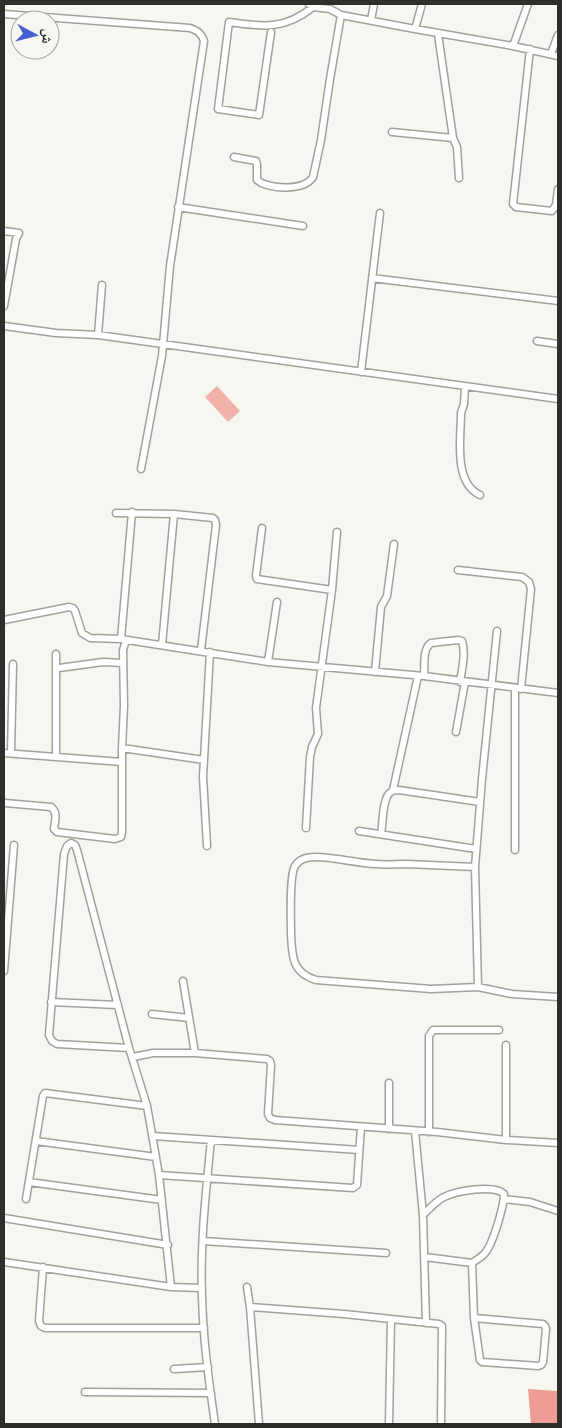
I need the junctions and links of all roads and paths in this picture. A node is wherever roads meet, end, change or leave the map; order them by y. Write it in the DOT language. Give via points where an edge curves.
graph roads {
  1 [pos="374,4"];
  2 [pos="422,4"];
  3 [pos="528,4"];
  4 [pos="310,7"];
  5 [pos="4,14"];
  6 [pos="341,15"];
  7 [pos="371,20"];
  8 [pos="415,29"];
  9 [pos="271,32"];
  10 [pos="438,34"];
  11 [pos="558,35"];
  12 [pos="513,46"];
  13 [pos="530,49"];
  14 [pos="555,55"];
  15 [pos="392,132"];
  16 [pos="453,138"];
  17 [pos="234,158"];
  18 [pos="459,178"];
  19 [pos="558,189"];
  20 [pos="178,207"];
  21 [pos="380,213"];
  22 [pos="303,226"];
  23 [pos="4,232"];
  24 [pos="372,278"];
  25 [pos="102,285"];
  26 [pos="558,301"];
  27 [pos="4,306"];
  28 [pos="4,326"];
  29 [pos="98,335"];
  30 [pos="537,341"];
  31 [pos="558,344"];
  32 [pos="161,345"];
  33 [pos="361,372"];
  34 [pos="465,387"];
  35 [pos="558,400"];
  36 [pos="141,469"];
  37 [pos="480,495"];
  38 [pos="132,512"];
  39 [pos="116,513"];
  40 [pos="174,514"];
  41 [pos="262,528"];
  42 [pos="337,532"];
  43 [pos="394,544"];
  44 [pos="458,570"];
  45 [pos="332,590"];
  46 [pos="277,602"];
  47 [pos="4,620"];
  48 [pos="497,632"];
  49 [pos="123,639"];
  50 [pos="162,645"];
  51 [pos="201,650"];
  52 [pos="210,652"];
  53 [pos="56,654"];
  54 [pos="268,662"];
  55 [pos="123,663"];
  56 [pos="13,664"];
  57 [pos="321,666"];
  58 [pos="59,668"];
  59 [pos="375,672"];
  60 [pos="421,676"];
  61 [pos="463,682"];
  62 [pos="491,686"];
  63 [pos="518,689"];
  64 [pos="558,693"];
  65 [pos="456,732"];
  66 [pos="122,748"];
  67 [pos="7,753"];
  68 [pos="56,756"];
  69 [pos="204,760"];
  70 [pos="122,762"];
  71 [pos="393,790"];
  72 [pos="480,802"];
  73 [pos="5,803"];
  74 [pos="306,828"];
  75 [pos="359,831"];
  76 [pos="382,834"];
  77 [pos="14,845"];
  78 [pos="207,846"];
  79 [pos="476,848"];
  80 [pos="515,850"];
  81 [pos="475,867"];
  82 [pos="6,909"];
  83 [pos="4,971"];
  84 [pos="183,981"];
  85 [pos="478,987"];
  86 [pos="558,997"];
  87 [pos="51,1002"];
  88 [pos="118,1005"];
  89 [pos="152,1014"];
  90 [pos="189,1018"];
  91 [pos="499,1030"];
  92 [pos="506,1044"];
  93 [pos="129,1048"];
  94 [pos="194,1053"];
  95 [pos="133,1057"];
  96 [pos="389,1083"];
  97 [pos="147,1106"];
  98 [pos="361,1127"];
  99 [pos="389,1129"];
  100 [pos="415,1131"];
  101 [pos="429,1132"];
  102 [pos="153,1136"];
  103 [pos="211,1140"];
  104 [pos="506,1140"];
  105 [pos="36,1141"];
  106 [pos="558,1144"];
  107 [pos="359,1150"];
  108 [pos="156,1157"];
  109 [pos="159,1175"];
  110 [pos="208,1178"];
  111 [pos="29,1182"];
  112 [pos="26,1199"];
  113 [pos="504,1199"];
  114 [pos="162,1200"];
  115 [pos="558,1211"];
  116 [pos="423,1215"];
  117 [pos="4,1218"];
  118 [pos="203,1241"];
  119 [pos="168,1245"];
  120 [pos="386,1253"];
  121 [pos="425,1257"];
  122 [pos="4,1262"];
  123 [pos="472,1263"];
  124 [pos="43,1267"];
  125 [pos="171,1287"];
  126 [pos="247,1287"];
  127 [pos="202,1288"];
  128 [pos="250,1307"];
  129 [pos="474,1318"];
  130 [pos="390,1319"];
  131 [pos="426,1323"];
  132 [pos="204,1328"];
  133 [pos="208,1367"];
  134 [pos="174,1369"];
  135 [pos="85,1392"];
  136 [pos="211,1393"];
  137 [pos="215,1424"];
  138 [pos="259,1424"];
  139 [pos="388,1424"];
  140 [pos="441,1424"];
  1 -- 7 [label="street"];
  2 -- 8 [label="street"];
  3 -- 12 [label="street"];
  4 -- 6 [label="street"];
  4 -- 9 [label="street" via="303,16 280,24 260,26 229,22 218,109 259,115"];
  5 -- 20 [label="street" via="199,31 204,41"];
  6 -- 7 [label="street"];
  6 -- 17 [label="street" via="313,177 299,187 267,185 257,180 256,162"];
  7 -- 8 [label="street"];
  8 -- 10 [label="street"];
  10 -- 12 [label="street"];
  10 -- 16 [label="street"];
  11 -- 14 [label="street"];
  12 -- 13 [label="street"];
  13 -- 14 [label="street"];
  13 -- 19 [label="street" via="513,204 552,211 556,207"];
  15 -- 16 [label="street"];
  16 -- 18 [label="street" via="457,147"];
  20 -- 22 [label="street"];
  20 -- 32 [label="street"];
  21 -- 24 [label="street"];
  23 -- 27 [label="street" via="19,233"];
  24 -- 26 [label="street"];
  24 -- 33 [label="street"];
  25 -- 29 [label="street"];
  28 -- 29 [label="street"];
  29 -- 32 [label="street"];
  30 -- 31 [label="street"];
  32 -- 33 [label="street"];
  32 -- 36 [label="street"];
  33 -- 34 [label="street"];
  34 -- 35 [label="street"];
  34 -- 37 [label="street" via="461,413 461,468 467,485"];
  38 -- 39 [label="street"];
  38 -- 40 [label="street"];
  38 -- 49 [label="street"];
  40 -- 50 [label="street"];
  40 -- 51 [label="street" via="213,518 216,522"];
  41 -- 45 [label="street" via="257,579"];
  42 -- 45 [label="street"];
  43 -- 59 [label="street" via="387,596 381,607"];
  44 -- 63 [label="street" via="522,577 529,582"];
  45 -- 57 [label="street"];
  46 -- 54 [label="street"];
  47 -- 49 [label="street" via="69,607 75,611 84,635"];
  48 -- 62 [label="street"];
  49 -- 50 [label="street"];
  49 -- 55 [label="street"];
  50 -- 51 [label="street"];
  51 -- 52 [label="street"];
  52 -- 54 [label="street"];
  52 -- 69 [label="street"];
  53 -- 68 [label="street"];
  54 -- 57 [label="street"];
  55 -- 58 [label="street" via="102,662"];
  55 -- 66 [label="street"];
  56 -- 67 [label="street"];
  57 -- 59 [label="street"];
  57 -- 74 [label="street" via="316,708 318,734 310,757"];
  59 -- 60 [label="street"];
  60 -- 61 [label="street"];
  60 -- 61 [label="street" via="426,647 431,643 458,640 463,644"];
  60 -- 71 [label="street"];
  61 -- 62 [label="street"];
  61 -- 65 [label="street"];
  62 -- 63 [label="street"];
  62 -- 72 [label="street"];
  63 -- 64 [label="street"];
  63 -- 80 [label="street"];
  66 -- 69 [label="street"];
  66 -- 70 [label="street"];
  67 -- 68 [label="street"];
  68 -- 70 [label="street"];
  69 -- 78 [label="street"];
  70 -- 73 [label="street" via="122,832 119,839 56,832 56,813 51,807"];
  71 -- 72 [label="street"];
  71 -- 76 [label="street" via="385,799"];
  72 -- 79 [label="street"];
  75 -- 76 [label="street"];
  76 -- 79 [label="street"];
  77 -- 82 [label="street"];
  79 -- 81 [label="street"];
  81 -- 85 [label="street"];
  81 -- 85 [label="street" via="376,864 315,857 300,860 293,873 291,935 296,966 310,978 431,990"];
  82 -- 83 [label="street"];
  84 -- 90 [label="street"];
  85 -- 86 [label="street" via="512,994"];
  87 -- 88 [label="street"];
  87 -- 88 [label="street" via="64,854 71,843 77,850"];
  87 -- 93 [label="street" via="49,1035 56,1044"];
  88 -- 93 [label="street"];
  89 -- 90 [label="street"];
  90 -- 94 [label="street"];
  91 -- 101 [label="street" via="433,1030 430,1033"];
  92 -- 104 [label="street"];
  93 -- 95 [label="street"];
  94 -- 95 [label="street" via="153,1053"];
  94 -- 98 [label="street" via="262,1058 270,1062 270,1118"];
  95 -- 97 [label="street"];
  96 -- 99 [label="street"];
  97 -- 102 [label="street"];
  97 -- 105 [label="street" via="45,1093"];
  98 -- 99 [label="street"];
  98 -- 107 [label="street"];
  99 -- 100 [label="street"];
  100 -- 101 [label="street"];
  100 -- 116 [label="street"];
  101 -- 104 [label="street"];
  102 -- 103 [label="street"];
  102 -- 108 [label="street"];
  103 -- 107 [label="street"];
  103 -- 110 [label="street"];
  104 -- 106 [label="street"];
  105 -- 108 [label="street"];
  105 -- 111 [label="street"];
  107 -- 110 [label="street" via="357,1185 354,1188"];
  108 -- 109 [label="street"];
  109 -- 110 [label="street"];
  109 -- 114 [label="street"];
  110 -- 118 [label="street"];
  111 -- 112 [label="street"];
  111 -- 114 [label="street"];
  113 -- 115 [label="street" via="530,1202"];
  113 -- 116 [label="street" via="502,1192 476,1189 442,1198"];
  113 -- 123 [label="street" via="490,1244 486,1252"];
  114 -- 119 [label="street"];
  116 -- 121 [label="street"];
  117 -- 119 [label="street"];
  118 -- 120 [label="street"];
  118 -- 127 [label="street"];
  119 -- 125 [label="street"];
  121 -- 123 [label="street"];
  121 -- 131 [label="street"];
  122 -- 124 [label="street"];
  123 -- 129 [label="street"];
  124 -- 125 [label="street"];
  124 -- 132 [label="street" via="39,1321 45,1328"];
  125 -- 127 [label="street"];
  126 -- 128 [label="street"];
  127 -- 132 [label="street"];
  128 -- 130 [label="street"];
  128 -- 138 [label="street"];
  129 -- 129 [label="street" via="482,1362 541,1365 545,1326"];
  130 -- 131 [label="street"];
  130 -- 139 [label="street"];
  131 -- 140 [label="street" via="442,1326"];
  132 -- 133 [label="street"];
  133 -- 134 [label="street"];
  133 -- 136 [label="street"];
  135 -- 136 [label="street"];
  136 -- 137 [label="street"];
}
